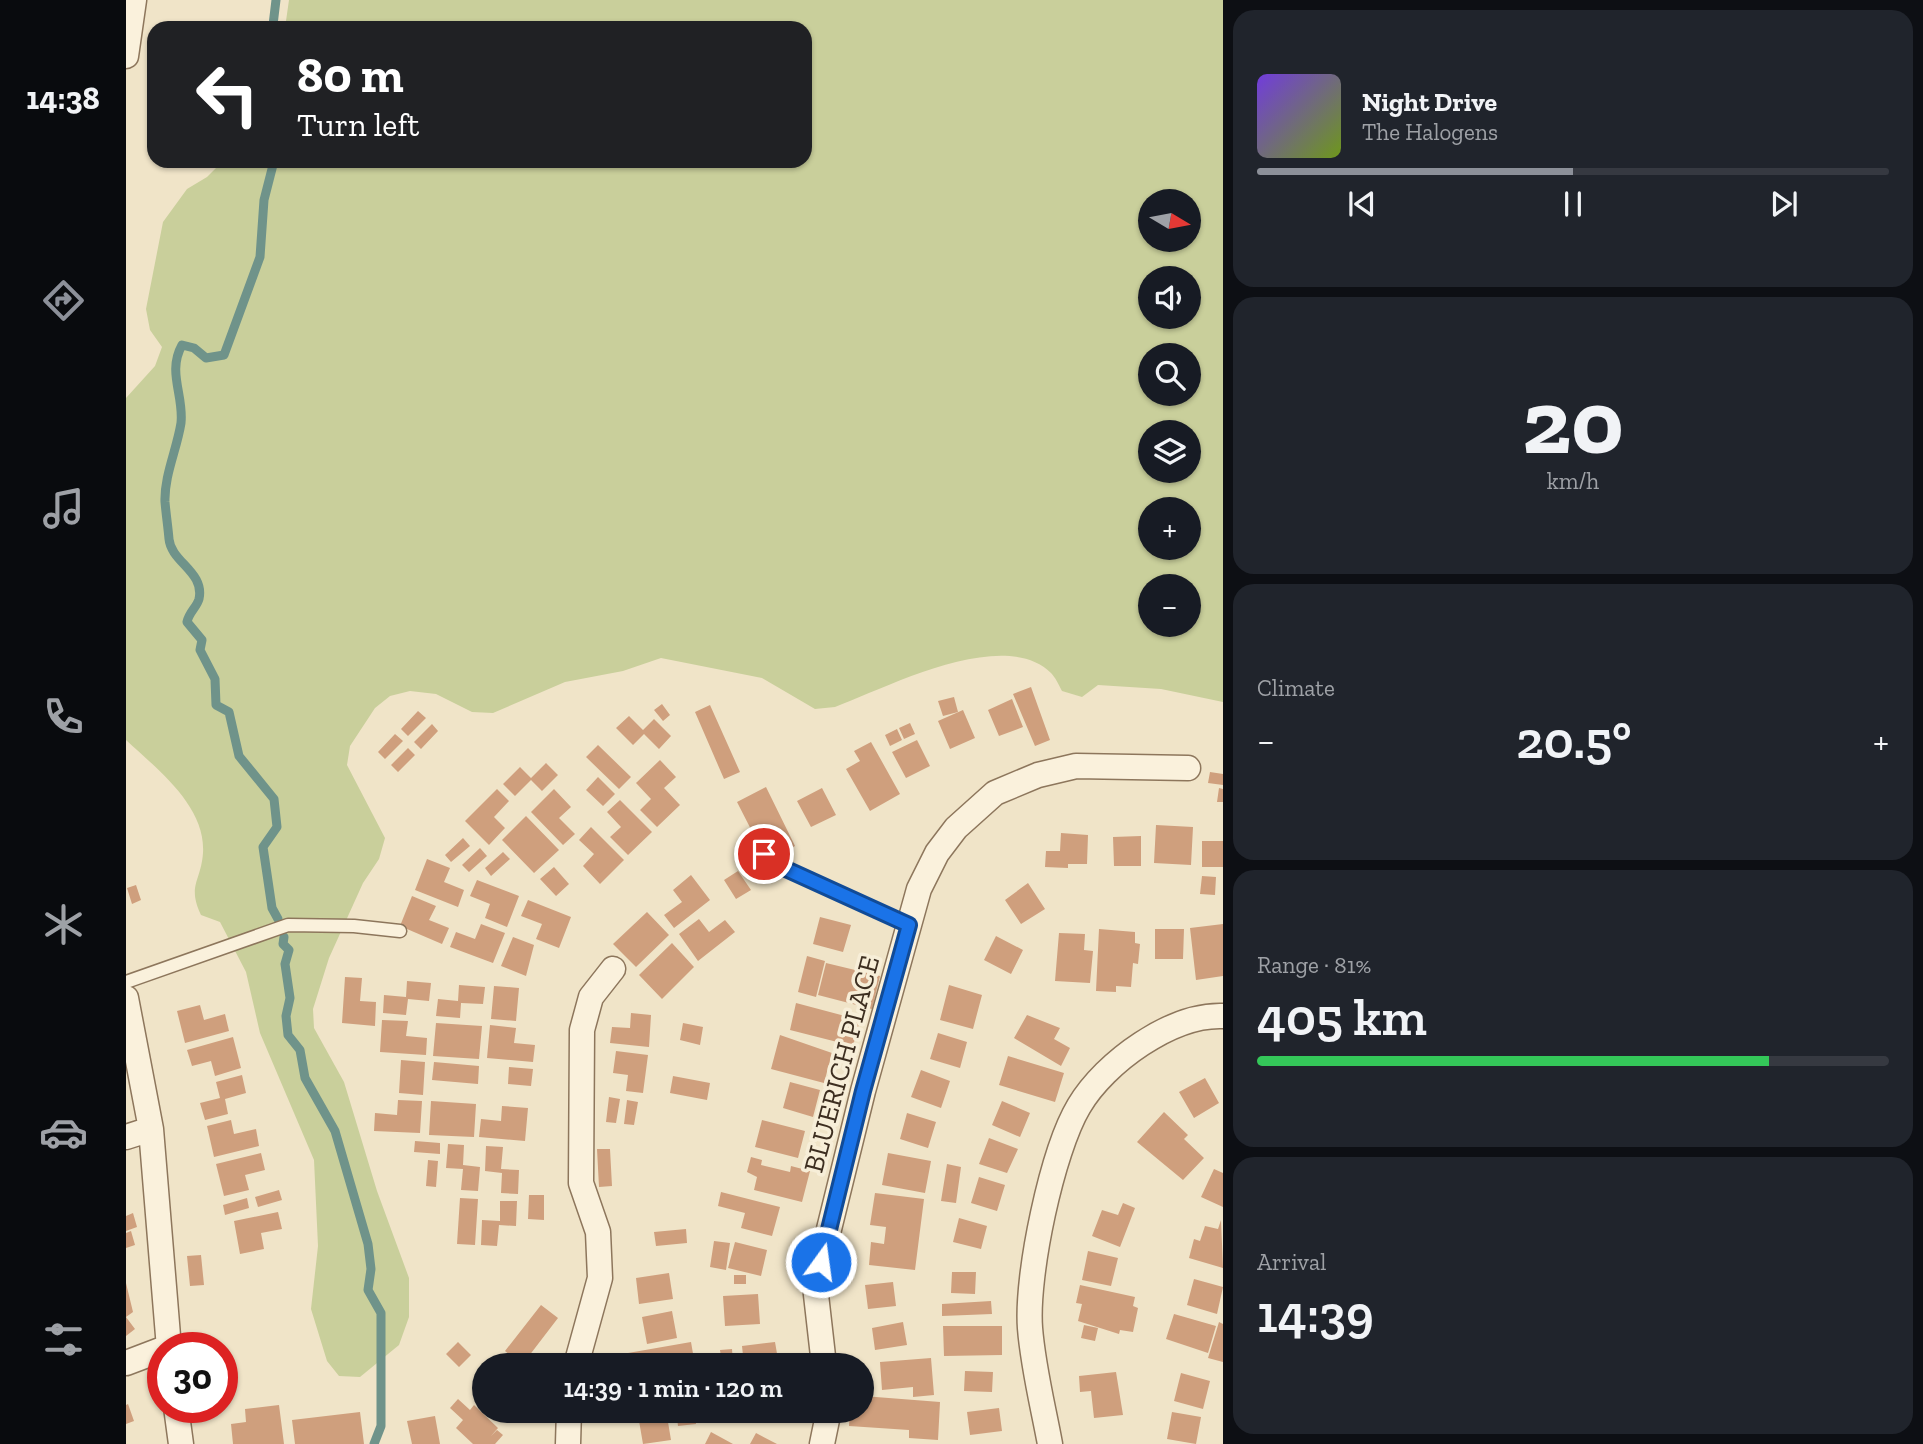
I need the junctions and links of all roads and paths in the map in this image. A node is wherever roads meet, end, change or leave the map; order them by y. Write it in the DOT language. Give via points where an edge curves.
graph roads {
  1 [pos="134,0"];
  2 [pos="126,56"];
  3 [pos="1188,768"];
  4 [pos="764,854"];
  5 [pos="909,925"];
  6 [pos="400,931"];
  7 [pos="613,969"];
  8 [pos="126,982"];
  9 [pos="126,999"];
  10 [pos="1223,1016"];
  11 [pos="151,1129"];
  12 [pos="126,1137"];
  13 [pos="168,1332"];
  14 [pos="579,1353"];
  15 [pos="823,1353"];
  16 [pos="147,1355"];
  17 [pos="126,1363"];
  18 [pos="178,1423"];
  19 [pos="569,1423"];
  20 [pos="826,1423"];
  21 [pos="181,1444"];
  22 [pos="568,1444"];
  23 [pos="822,1444"];
  24 [pos="1050,1444"];
  1 -- 2 [label="street"];
  3 -- 5 [label="street, BLUERICH PLACE" via="1076,766 995,793 956,828 937,853 919,889"];
  4 -- 5 [label="lane" via="775,864"];
  5 -- 15 [label="street, BLUERICH PLACE" via="815,1286"];
  6 -- 8 [label="lane" via="288,925"];
  7 -- 14 [label="street" via="591,997 582,1030 581,1183 598,1232 600,1278"];
  9 -- 11 [label="street"];
  10 -- 24 [label="street" via="1207,1015 1158,1034 1109,1068 1079,1106 1057,1164 1033,1259 1030,1328"];
  11 -- 12 [label="street"];
  11 -- 13 [label="street"];
  16 -- 17 [label="street"];
  18 -- 21 [label="street"];
  19 -- 22 [label="street"];
  20 -- 23 [label="street"];
}
